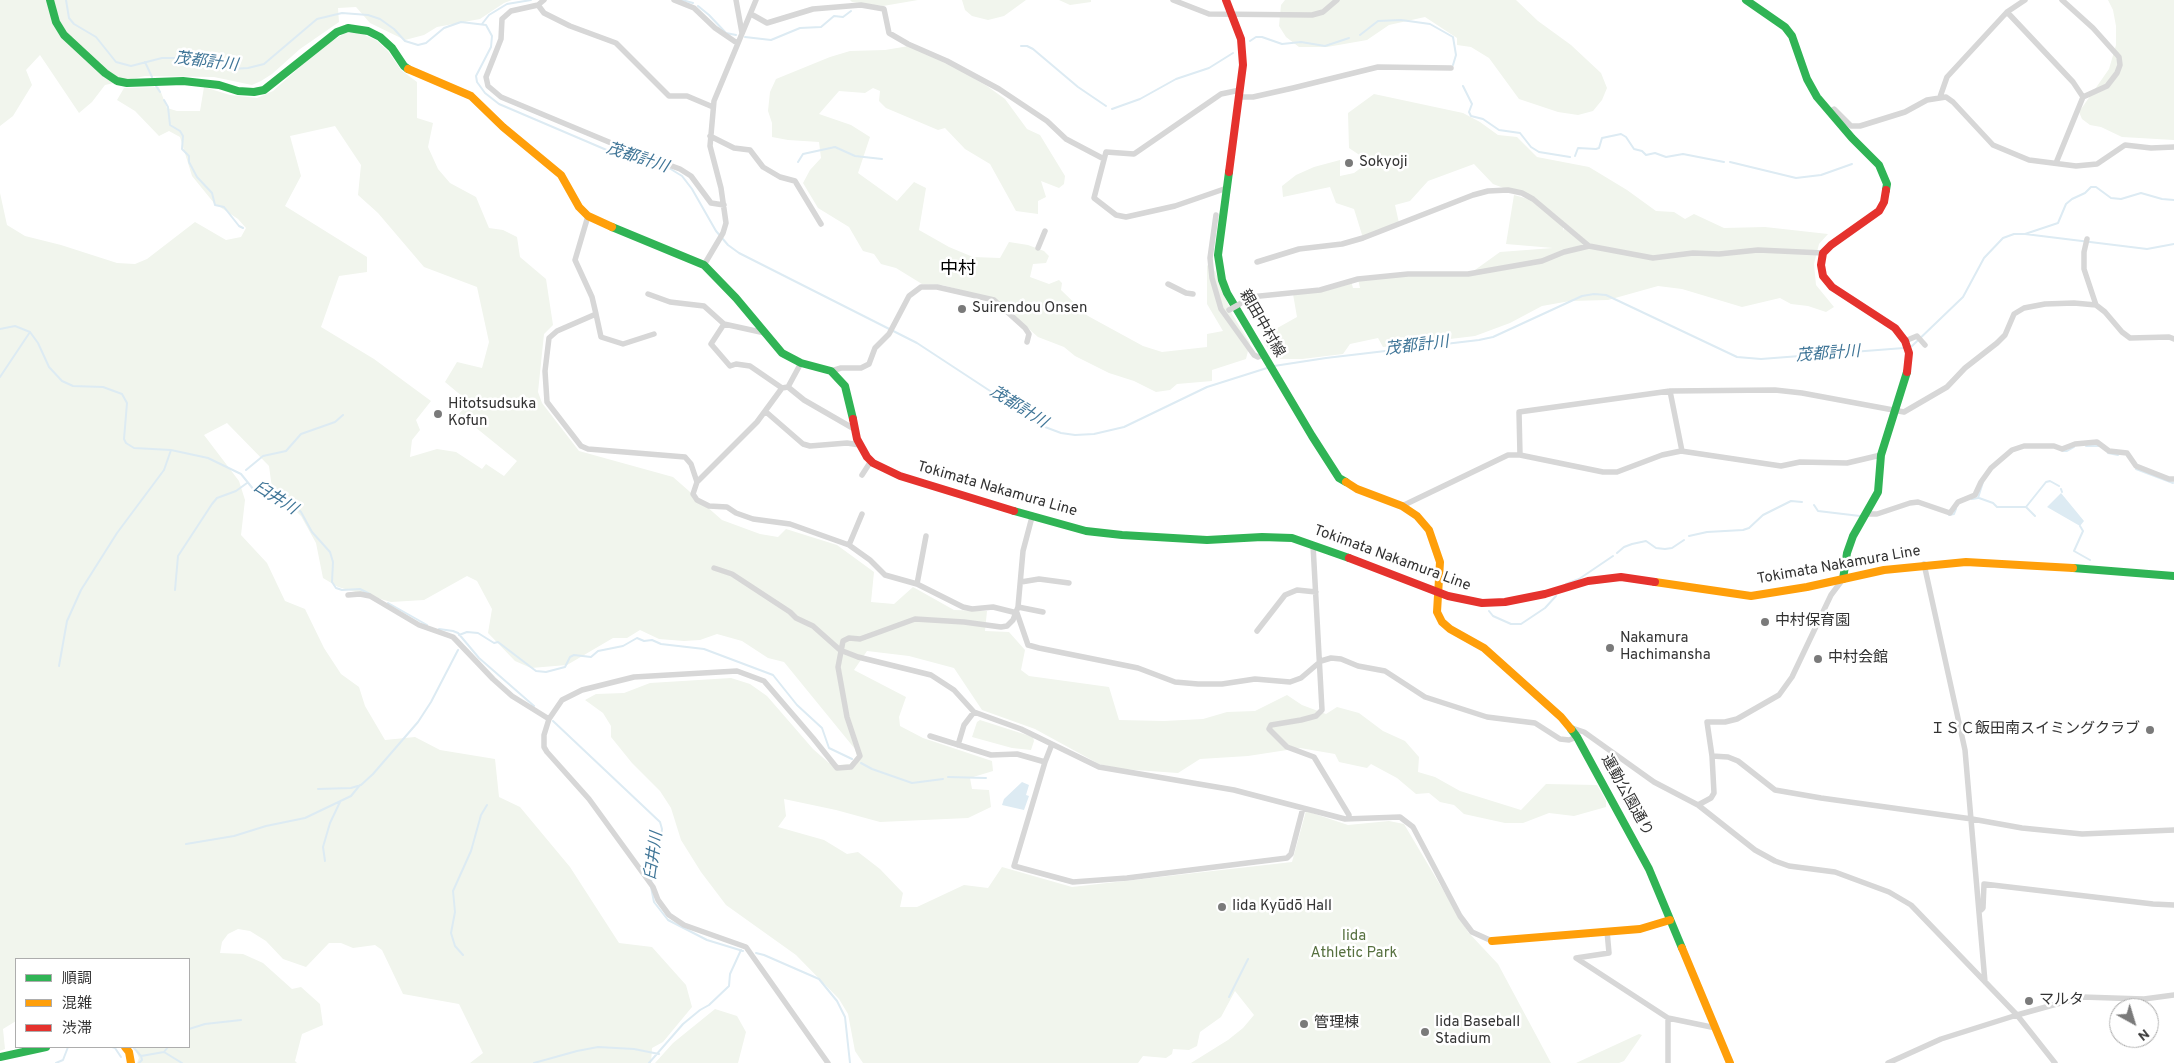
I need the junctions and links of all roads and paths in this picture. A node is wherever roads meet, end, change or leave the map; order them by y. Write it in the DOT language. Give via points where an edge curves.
graph roads {
  1 [pos="50,0"];
  2 [pos="544,0"];
  3 [pos="674,0"];
  4 [pos="736,0"];
  5 [pos="756,0"];
  6 [pos="1173,0"];
  7 [pos="1226,0"];
  8 [pos="1337,0"];
  9 [pos="1746,0"];
  10 [pos="2025,0"];
  11 [pos="2062,0"];
  12 [pos="538,5"];
  13 [pos="2007,12"];
  14 [pos="750,14"];
  15 [pos="1232,14"];
  16 [pos="742,33"];
  17 [pos="736,43"];
  18 [pos="1451,68"];
  19 [pos="1240,94"];
  20 [pos="1940,97"];
  21 [pos="2083,97"];
  22 [pos="713,107"];
  23 [pos="1829,112"];
  24 [pos="710,136"];
  25 [pos="2174,147"];
  26 [pos="1104,158"];
  27 [pos="2056,163"];
  28 [pos="1227,188"];
  29 [pos="724,205"];
  30 [pos="1216,215"];
  31 [pos="588,216"];
  32 [pos="821,224"];
  33 [pos="1045,231"];
  34 [pos="2086,241"];
  35 [pos="1590,246"];
  36 [pos="1038,248"];
  37 [pos="1824,253"];
  38 [pos="1257,262"];
  39 [pos="704,265"];
  40 [pos="1168,284"];
  41 [pos="648,294"];
  42 [pos="1193,294"];
  43 [pos="2096,305"];
  44 [pos="596,314"];
  45 [pos="1223,314"];
  46 [pos="724,324"];
  47 [pos="765,333"];
  48 [pos="654,334"];
  49 [pos="2174,339"];
  50 [pos="1027,342"];
  51 [pos="1906,342"];
  52 [pos="1925,344"];
  53 [pos="1263,355"];
  54 [pos="801,362"];
  55 [pos="831,371"];
  56 [pos="785,388"];
  57 [pos="1670,391"];
  58 [pos="1894,410"];
  59 [pos="765,411"];
  60 [pos="856,430"];
  61 [pos="860,445"];
  62 [pos="1682,451"];
  63 [pos="1520,455"];
  64 [pos="1881,455"];
  65 [pos="871,461"];
  66 [pos="862,475"];
  67 [pos="2174,479"];
  68 [pos="697,482"];
  69 [pos="1402,506"];
  70 [pos="862,514"];
  71 [pos="1867,514"];
  72 [pos="1032,517"];
  73 [pos="926,536"];
  74 [pos="849,545"];
  75 [pos="1313,545"];
  76 [pos="1924,564"];
  77 [pos="714,568"];
  78 [pos="2174,576"];
  79 [pos="1843,579"];
  80 [pos="1021,582"];
  81 [pos="1069,583"];
  82 [pos="917,584"];
  83 [pos="1316,592"];
  84 [pos="1437,592"];
  85 [pos="348,595"];
  86 [pos="1017,610"];
  87 [pos="1043,612"];
  88 [pos="1257,631"];
  89 [pos="840,650"];
  90 [pos="1321,661"];
  91 [pos="974,712"];
  92 [pos="549,719"];
  93 [pos="1569,727"];
  94 [pos="930,736"];
  95 [pos="1577,737"];
  96 [pos="1052,744"];
  97 [pos="958,745"];
  98 [pos="1712,756"];
  99 [pos="1044,762"];
  100 [pos="1698,805"];
  101 [pos="1303,808"];
  102 [pos="1350,819"];
  103 [pos="1972,819"];
  104 [pos="2174,830"];
  105 [pos="2174,905"];
  106 [pos="1980,912"];
  107 [pos="1670,920"];
  108 [pos="1607,931"];
  109 [pos="1492,941"];
  110 [pos="1985,982"];
  111 [pos="2174,995"];
  112 [pos="2016,1015"];
  113 [pos="1668,1018"];
  114 [pos="1716,1028"];
  115 [pos="41,1048"];
  116 [pos="126,1048"];
  117 [pos="0,1057"];
  118 [pos="131,1063"];
  119 [pos="828,1063"];
  120 [pos="1668,1063"];
  121 [pos="1730,1063"];
  122 [pos="1888,1063"];
  123 [pos="2055,1063"];
  1 -- 31 [label="main road" via="56,22 64,35 117,81 134,84 183,81 220,85 238,91 264,90 337,32 348,28 368,30 392,48 404,66 471,96 561,174 579,207"];
  2 -- 12 [label="street"];
  3 -- 17 [label="street" via="694,8"];
  4 -- 16 [label="street"];
  5 -- 14 [label="street"];
  6 -- 15 [label="street" via="1209,14"];
  7 -- 15 [label="main road, 親田中村線"];
  8 -- 15 [label="street" via="1323,12 1312,15"];
  9 -- 23 [label="main road" via="1788,32 1811,88"];
  10 -- 13 [label="street"];
  11 -- 21 [label="street" via="2094,28 2119,57 2117,73 2107,86"];
  12 -- 22 [label="street" via="544,14 616,43 669,96 687,96"];
  12 -- 29 [label="street" via="511,11 502,19 501,39 486,77 494,93 680,169 691,176 712,203"];
  13 -- 20 [label="street" via="1947,78"];
  13 -- 21 [label="street" via="2073,82"];
  14 -- 16 [label="street"];
  14 -- 26 [label="street" via="767,23 813,8 860,5 884,9 890,33 999,89 1047,121 1066,139"];
  15 -- 19 [label="main road, 親田中村線" via="1243,50"];
  16 -- 17 [label="street"];
  17 -- 22 [label="street"];
  18 -- 19 [label="street" via="1378,68 1253,97"];
  19 -- 26 [label="street" via="1221,94 1134,154 1106,152"];
  19 -- 28 [label="main road, 親田中村線"];
  20 -- 23 [label="street" via="1860,126 1851,126 1834,109"];
  20 -- 27 [label="street" via="1953,102 1993,145 2029,160"];
  21 -- 27 [label="street"];
  22 -- 24 [label="street"];
  23 -- 37 [label="main road" via="1879,165 1887,191 1878,211"];
  24 -- 29 [label="street"];
  24 -- 32 [label="street" via="734,148 750,150 762,167 795,181"];
  25 -- 27 [label="street" via="2125,145 2093,166"];
  26 -- 28 [label="street" via="1094,198 1116,215 1126,217 1175,206"];
  28 -- 53 [label="main road, 親田中村線" via="1218,255 1222,280"];
  29 -- 39 [label="street" via="726,223"];
  30 -- 45 [label="street" via="1210,258 1212,278"];
  31 -- 39 [label="main road" via="662,250"];
  31 -- 44 [label="street" via="574,260 592,297"];
  33 -- 36 [label="street"];
  34 -- 43 [label="street" via="2084,269"];
  35 -- 37 [label="street" via="1654,258 1758,250"];
  35 -- 38 [label="street" via="1533,198 1508,190 1472,196 1364,238 1299,249"];
  35 -- 45 [label="street, bridge" via="1542,261 1468,274 1408,274 1358,279 1320,290 1250,297"];
  37 -- 51 [label="main road" via="1823,276 1832,287 1886,320"];
  39 -- 47 [label="main road"];
  40 -- 42 [label="street" via="1186,294"];
  41 -- 46 [label="street" via="670,302 704,306"];
  43 -- 49 [label="street" via="2130,338"];
  43 -- 58 [label="street" via="2045,304 2024,308 2014,314 2005,335 1947,387 1904,412"];
  44 -- 48 [label="street" via="601,337 623,344"];
  44 -- 68 [label="street" via="557,331 549,338 545,371 547,402 581,446 685,457"];
  45 -- 53 [label="street" via="1254,355"];
  46 -- 47 [label="street"];
  46 -- 56 [label="street" via="711,344 730,366 750,366"];
  47 -- 54 [label="main road" via="782,353"];
  50 -- 55 [label="street" via="1029,334 1025,328 994,300 937,287 920,287 909,296 889,334 875,348 869,364"];
  51 -- 52 [label="street" via="1917,336"];
  51 -- 58 [label="main road" via="1909,353 1907,374"];
  53 -- 69 [label="main road, 親田中村線" via="1339,478 1356,489"];
  54 -- 55 [label="main road"];
  54 -- 56 [label="street"];
  55 -- 60 [label="main road, Tokimata Nakamura Line" via="845,386"];
  56 -- 59 [label="street"];
  56 -- 60 [label="street"];
  57 -- 58 [label="street" via="1775,390"];
  57 -- 62 [label="street"];
  57 -- 63 [label="street" via="1519,412"];
  58 -- 64 [label="main road"];
  59 -- 61 [label="street" via="803,444"];
  59 -- 68 [label="street"];
  60 -- 61 [label="main road, Tokimata Nakamura Line"];
  61 -- 65 [label="main road, Tokimata Nakamura Line"];
  62 -- 63 [label="street" via="1617,472"];
  62 -- 64 [label="street" via="1781,466 1800,462 1847,463"];
  63 -- 69 [label="street" via="1508,455"];
  64 -- 71 [label="main road" via="1878,492"];
  65 -- 66 [label="street"];
  65 -- 72 [label="main road, Tokimata Nakamura Line" via="900,476"];
  67 -- 71 [label="street" via="2169,480 2136,466 2127,453 2109,451 2097,442 2062,449 2024,446 2012,450 1990,468 1975,495 1958,502 1950,513 1917,502"];
  68 -- 74 [label="street" via="693,494 709,506 727,507 753,518 790,524"];
  69 -- 84 [label="main road, 親田中村線" via="1424,523 1434,540 1440,562"];
  70 -- 74 [label="street"];
  71 -- 79 [label="main road" via="1853,536"];
  72 -- 75 [label="main road, Tokimata Nakamura Line" via="1086,531 1122,535 1206,540 1278,537"];
  72 -- 80 [label="street"];
  73 -- 82 [label="street"];
  74 -- 82 [label="street" via="885,575"];
  75 -- 83 [label="street"];
  75 -- 84 [label="main road, Tokimata Nakamura Line"];
  76 -- 78 [label="main road, Tokimata Nakamura Line" via="2030,564"];
  76 -- 79 [label="main road, Tokimata Nakamura Line"];
  76 -- 103 [label="street" via="1965,750"];
  77 -- 89 [label="street" via="732,574 813,626"];
  79 -- 84 [label="main road, Tokimata Nakamura Line" via="1751,596 1621,577 1588,581 1505,602 1468,601"];
  79 -- 98 [label="street" via="1831,595 1792,677 1779,695 1737,719 1707,722"];
  80 -- 81 [label="street" via="1039,579"];
  80 -- 86 [label="street"];
  82 -- 86 [label="street" via="963,607"];
  83 -- 88 [label="street" via="1297,590 1285,595"];
  83 -- 90 [label="street"];
  84 -- 93 [label="main road, 運動公園通り" via="1437,612 1445,626 1484,648"];
  85 -- 92 [label="street" via="370,596 419,625 453,637 492,679"];
  86 -- 87 [label="street"];
  86 -- 89 [label="street" via="1007,626 1001,627 915,619 860,639 849,638 843,641"];
  86 -- 90 [label="street" via="1028,644 1138,668 1175,682 1222,684 1261,679 1290,682 1301,678"];
  89 -- 91 [label="street" via="931,675 954,690"];
  89 -- 92 [label="street" via="838,667 847,717 860,756 851,767 837,768 764,681 737,671 634,677 590,688 562,700"];
  90 -- 95 [label="street" via="1341,659 1385,671 1426,697 1487,717 1535,723 1560,739"];
  90 -- 102 [label="street" via="1322,710 1316,716 1271,725 1269,729 1287,747 1314,757"];
  91 -- 96 [label="street"];
  91 -- 97 [label="street" via="964,725"];
  92 -- 119 [label="street" via="544,735 547,752 589,799 653,887 669,916 684,925 746,947"];
  93 -- 95 [label="main road, 運動公園通り"];
  93 -- 100 [label="street" via="1584,732 1654,782"];
  94 -- 97 [label="street"];
  95 -- 107 [label="main road, 運動公園通り" via="1638,847"];
  96 -- 99 [label="street"];
  96 -- 101 [label="street" via="1098,767 1234,790"];
  97 -- 99 [label="street" via="991,755 1017,754"];
  98 -- 100 [label="street" via="1714,793"];
  98 -- 103 [label="street" via="1738,761 1767,784 1784,792"];
  99 -- 101 [label="street" via="1014,866 1073,882 1287,858 1291,854"];
  100 -- 110 [label="street" via="1755,850 1775,861 1835,872 1897,896 1919,912"];
  101 -- 102 [label="street"];
  102 -- 109 [label="street" via="1400,817 1410,823 1460,916 1472,932"];
  103 -- 104 [label="street" via="2082,834"];
  103 -- 106 [label="street"];
  105 -- 106 [label="street" via="1984,884"];
  106 -- 110 [label="street"];
  107 -- 108 [label="main road" via="1640,929"];
  107 -- 114 [label="main road, 運動公園通り"];
  108 -- 109 [label="main road"];
  108 -- 113 [label="street" via="1609,953 1576,958"];
  110 -- 112 [label="street"];
  111 -- 112 [label="street" via="2144,999 2082,997"];
  112 -- 122 [label="street" via="1941,1039"];
  112 -- 123 [label="street"];
  113 -- 114 [label="street"];
  113 -- 120 [label="street"];
  114 -- 121 [label="main road, 運動公園通り"];
  115 -- 117 [label="main road"];
  116 -- 118 [label="main road"];
}
